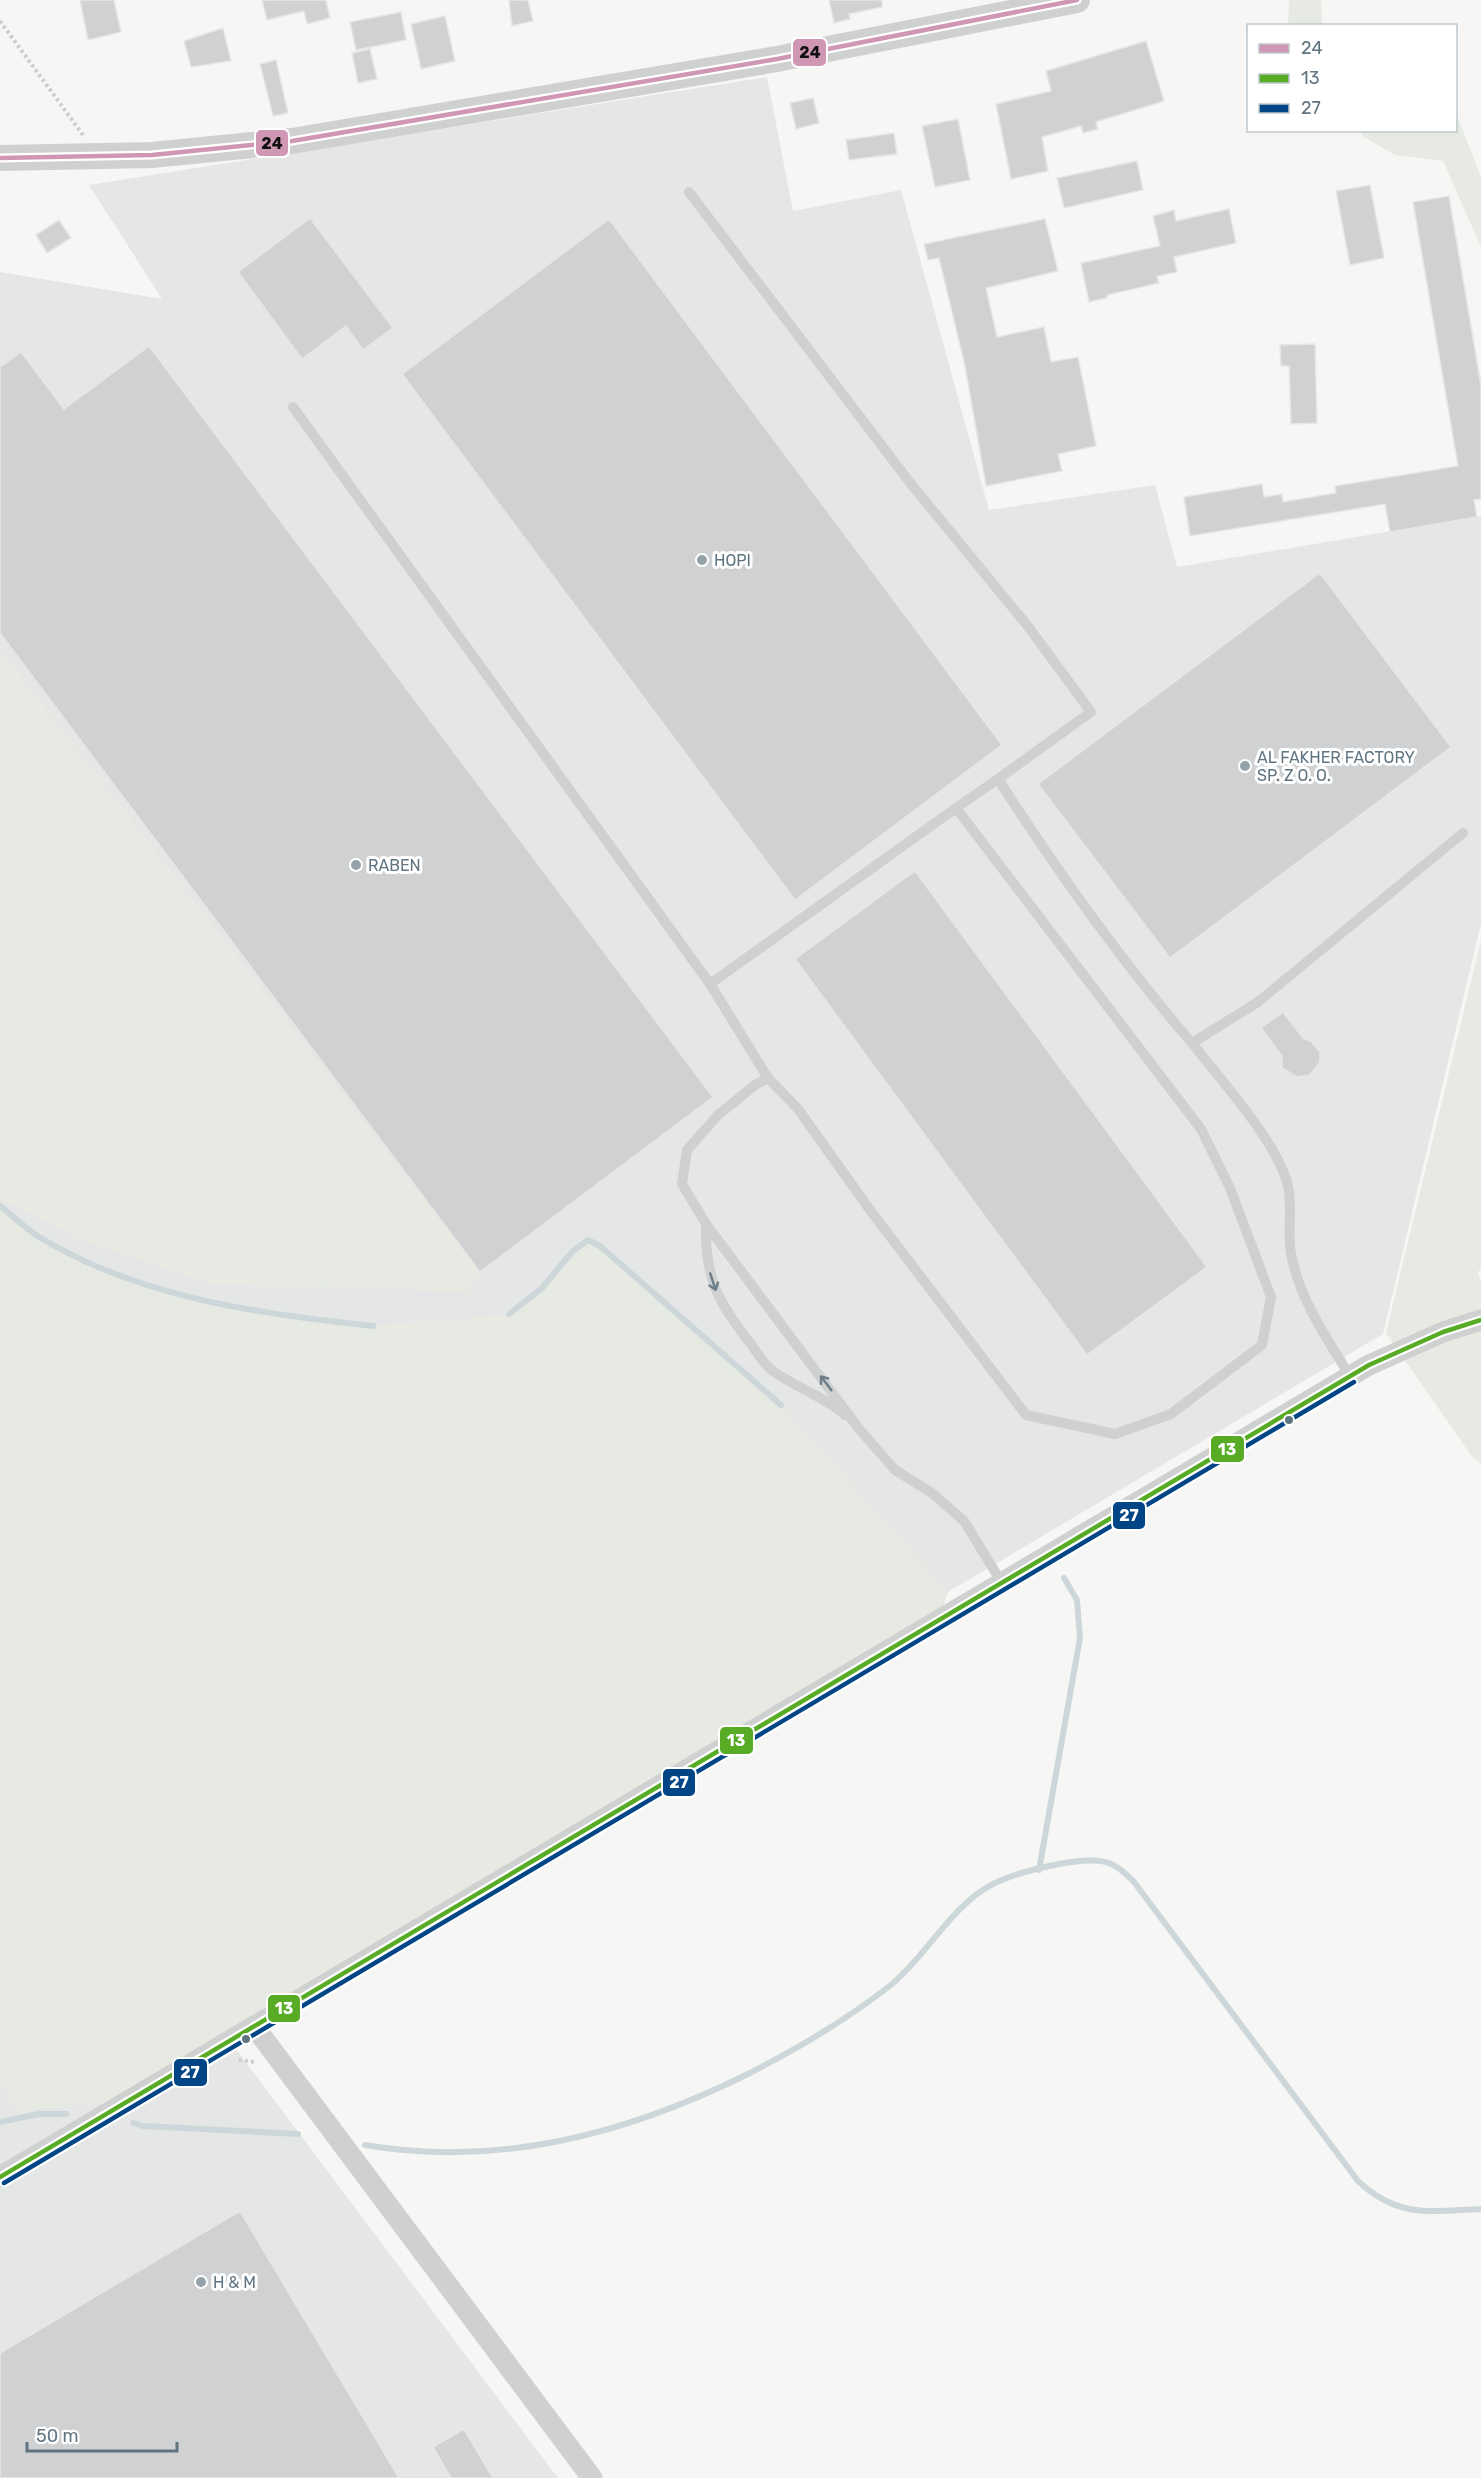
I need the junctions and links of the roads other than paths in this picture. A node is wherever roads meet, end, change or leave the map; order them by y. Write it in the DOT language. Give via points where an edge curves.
graph roads {
  1 [pos="1077,0"];
  2 [pos="0,158"];
  3 [pos="690,192"];
  4 [pos="293,407"];
  5 [pos="998,779"];
  6 [pos="956,808"];
  7 [pos="1463,832"];
  8 [pos="710,984"];
  9 [pos="1192,1043"];
  10 [pos="768,1078"];
  11 [pos="706,1224"];
  12 [pos="1481,1320"];
  13 [pos="1350,1376"];
  14 [pos="860,1430"];
  15 [pos="1002,1583"];
  16 [pos="254,2026"];
  17 [pos="0,2177"];
  18 [pos="592,2478"];
  1 -- 2 [label="street" via="777,59 292,141 225,150 89,158"];
  3 -- 5 [label="lane" via="1091,712"];
  4 -- 8 [label="lane"];
  5 -- 6 [label="lane"];
  5 -- 9 [label="lane" via="1110,943"];
  6 -- 8 [label="lane"];
  6 -- 10 [label="lane" via="1201,1129 1230,1188 1271,1297 1262,1345 1171,1414 1115,1434 1026,1415 798,1109"];
  7 -- 9 [label="lane" via="1258,1002"];
  8 -- 10 [label="lane"];
  9 -- 13 [label="lane" via="1277,1158 1288,1186 1291,1253 1300,1287"];
  10 -- 11 [label="lane" via="718,1115 687,1150 682,1184"];
  14 -- 11 [label="lane, one-way"];
  11 -- 14 [label="lane, one-way" via="711,1283 726,1311 772,1371 839,1410"];
  12 -- 13 [label="street" via="1443,1332"];
  13 -- 15 [label="street"];
  14 -- 15 [label="lane" via="895,1470 932,1493 964,1521"];
  15 -- 16 [label="street"];
  16 -- 17 [label="street"];
  16 -- 18 [label="street"];
}
